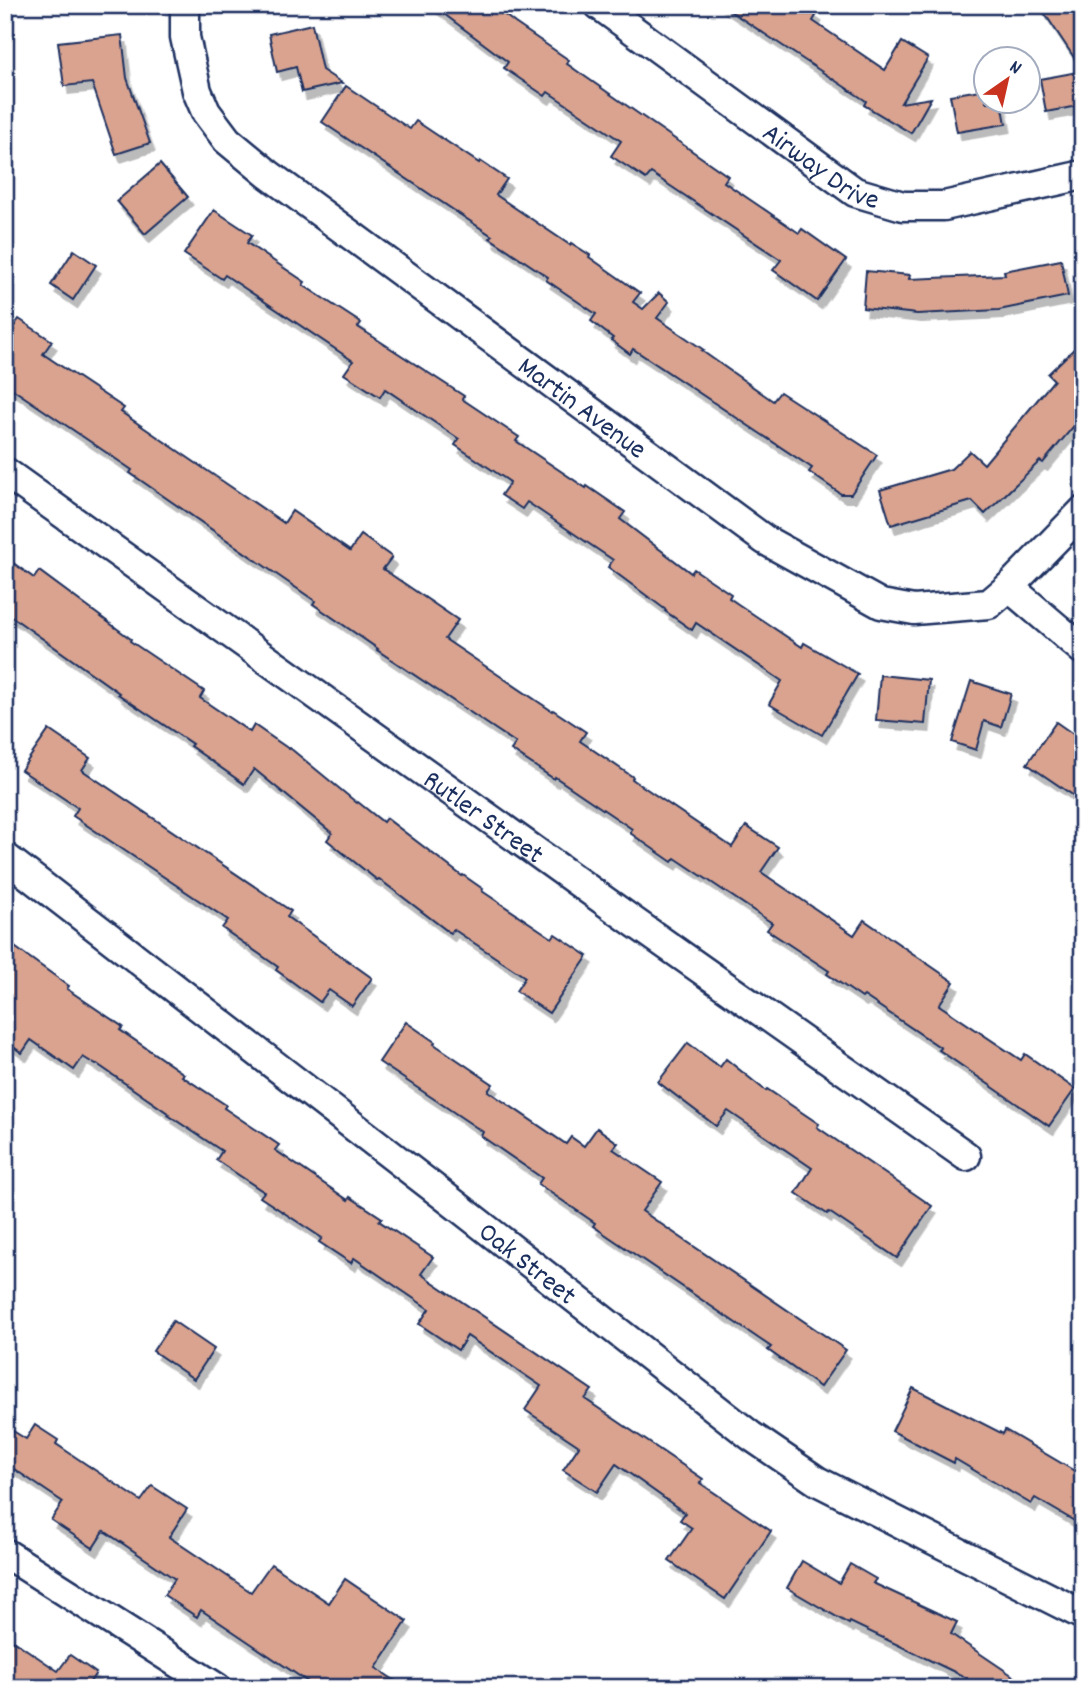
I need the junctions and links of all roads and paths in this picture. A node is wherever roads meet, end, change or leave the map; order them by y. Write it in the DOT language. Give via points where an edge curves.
graph roads {
  1 [pos="185,5"];
  2 [pos="599,5"];
  3 [pos="1083,175"];
  4 [pos="5,472"];
  5 [pos="1083,511"];
  6 [pos="1009,587"];
  7 [pos="1083,650"];
  8 [pos="5,857"];
  9 [pos="966,1156"];
  10 [pos="5,1553"];
  11 [pos="1083,1615"];
  12 [pos="217,1688"];
  1 -- 6 [label="street, Martin Avenue" via="185,37 197,90 206,112 227,140 765,540 881,604 914,610 989,604"];
  2 -- 3 [label="street, Airway Drive" via="855,192 903,205 944,206"];
  4 -- 9 [label="street, Rutler Street"];
  5 -- 6 [label="street, Martin Avenue"];
  6 -- 7 [label="street"];
  8 -- 11 [label="street, Oak Street" via="751,1436 817,1481"];
  10 -- 12 [label="street"];
}
